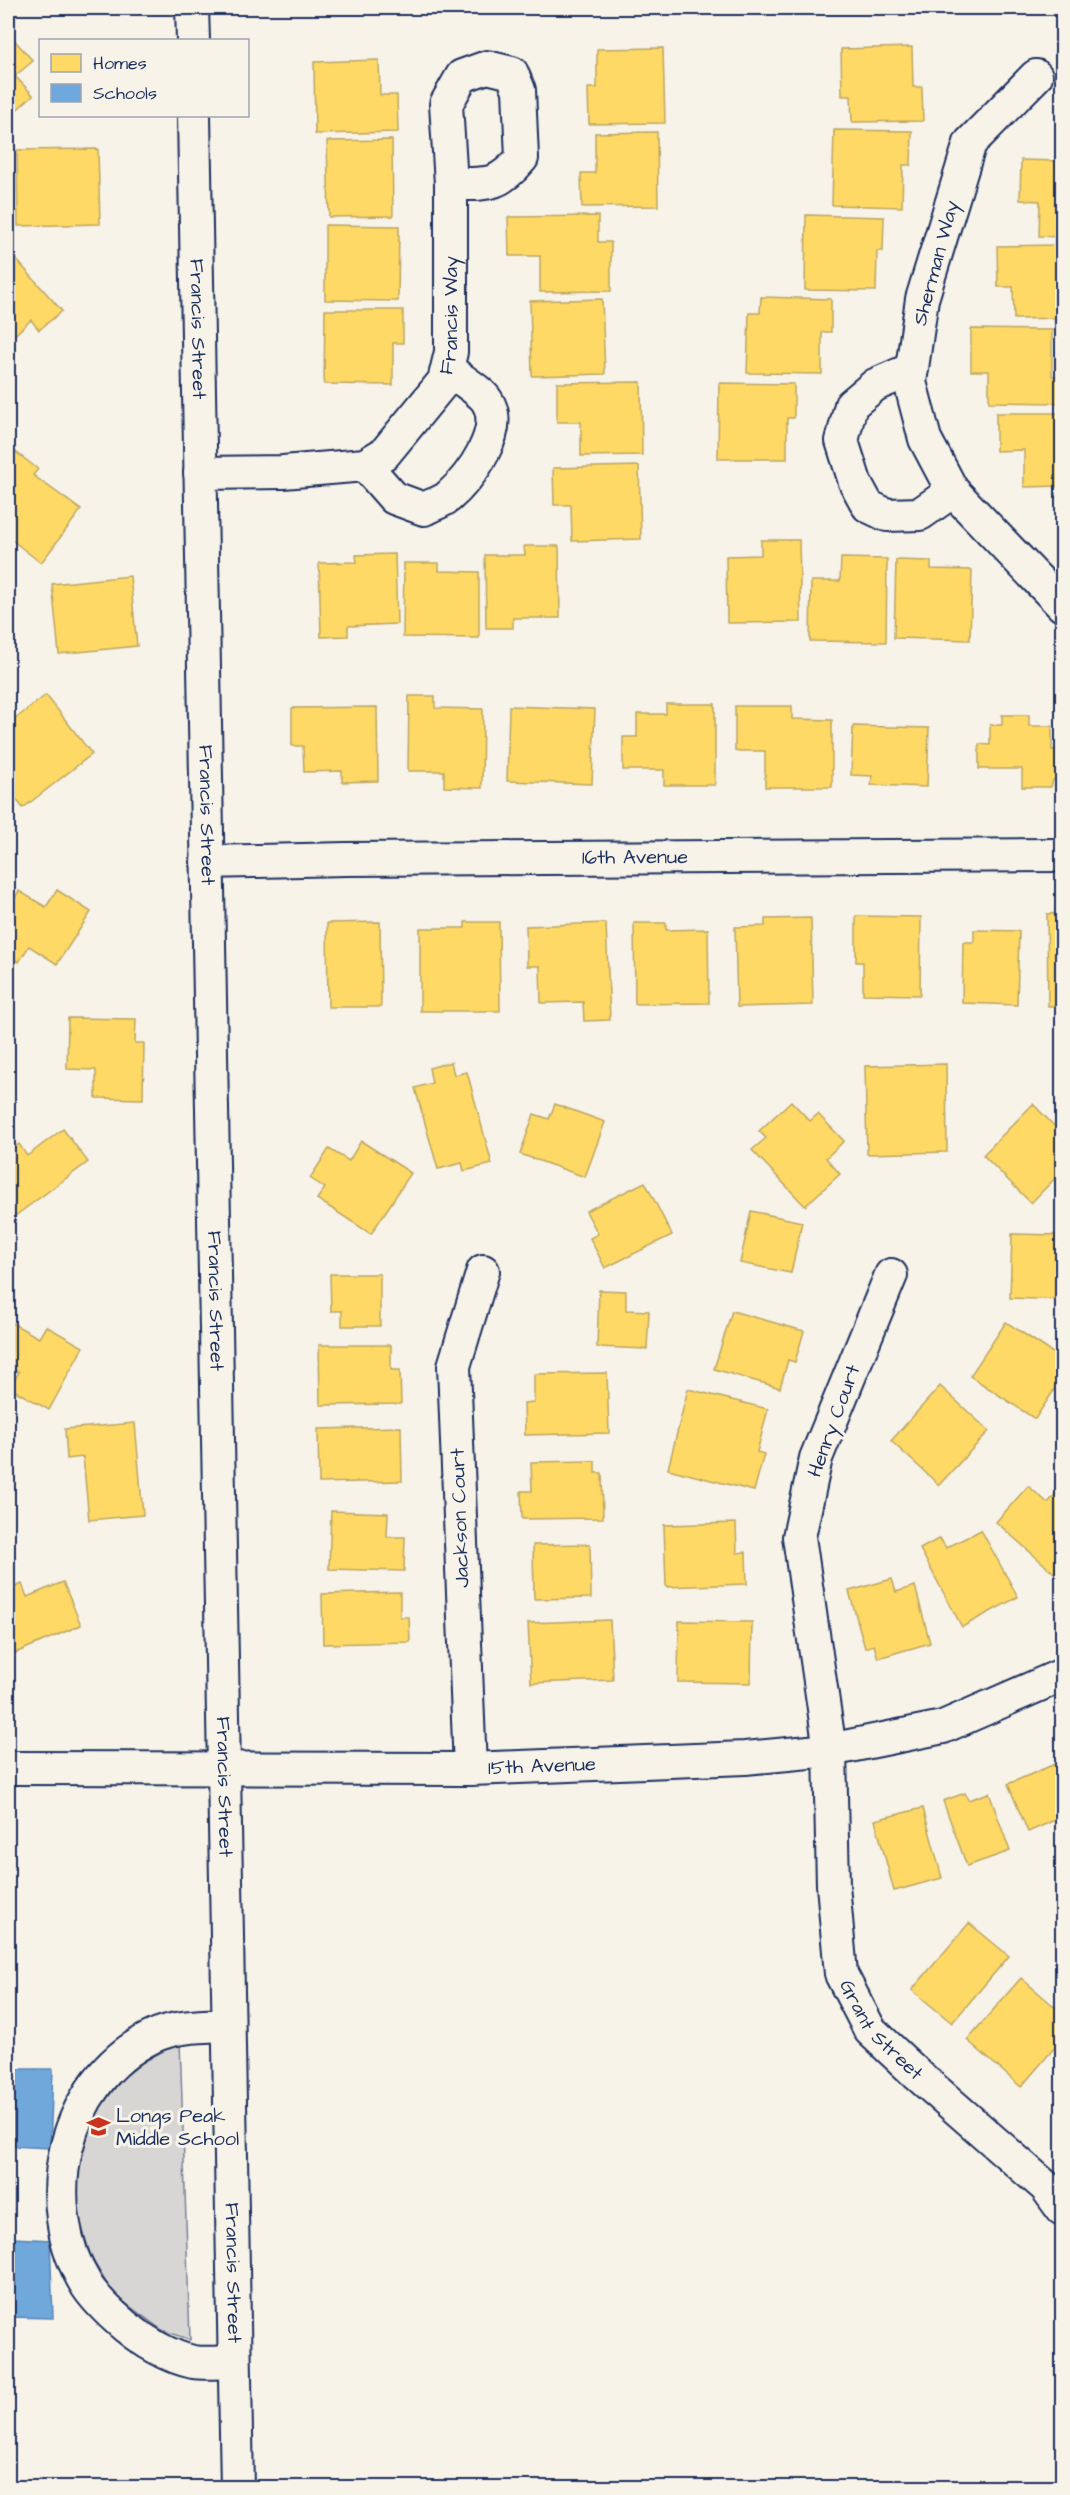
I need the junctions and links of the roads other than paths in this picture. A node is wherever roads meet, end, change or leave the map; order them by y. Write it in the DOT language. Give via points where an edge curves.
graph roads {
  1 [pos="192,8"];
  2 [pos="193,39"];
  3 [pos="1036,76"];
  4 [pos="194,117"];
  5 [pos="452,184"];
  6 [pos="448,369"];
  7 [pos="912,369"];
  8 [pos="365,465"];
  9 [pos="200,473"];
  10 [pos="953,491"];
  11 [pos="1062,605"];
  12 [pos="1062,855"];
  13 [pos="207,862"];
  14 [pos="483,1271"];
  15 [pos="891,1275"];
  16 [pos="1062,1674"];
  17 [pos="830,1750"];
  18 [pos="223,1767"];
  19 [pos="8,1768"];
  20 [pos="471,1769"];
  21 [pos="228,2025"];
  22 [pos="1057,2189"];
  23 [pos="234,2362"];
  24 [pos="237,2487"];
  1 -- 2 [label="street"];
  3 -- 7 [label="street, Sherman Way" via="970,143 922,299"];
  4 -- 9 [label="street, Francis Street"];
  5 -- 6 [label="street, Francis Way" via="452,352"];
  6 -- 8 [label="street, Francis Way" via="444,381 385,453"];
  6 -- 8 [label="street" via="487,400 493,420 477,466 447,498 424,509 394,498"];
  7 -- 10 [label="street, Sherman Way" via="910,382 925,439"];
  7 -- 10 [label="street" via="875,386 851,405 842,441 855,482 868,506 887,515 920,514"];
  8 -- 9 [label="street" via="284,472"];
  9 -- 13 [label="street, Francis Street"];
  10 -- 11 [label="street, Sherman Way"];
  12 -- 13 [label="street, 16th Avenue"];
  13 -- 18 [label="street, Francis Street"];
  14 -- 20 [label="street, Jackson Court" via="454,1366"];
  15 -- 17 [label="street, Henry Court" via="816,1458 800,1537"];
  16 -- 17 [label="street, 15th Avenue" via="943,1727"];
  17 -- 20 [label="street, 15th Avenue" via="745,1758"];
  17 -- 22 [label="street, Grant Street" via="833,1885 841,1974 870,2030 918,2075"];
  18 -- 19 [label="street, 15th Avenue"];
  18 -- 20 [label="street, 15th Avenue"];
  18 -- 21 [label="street, Francis Street"];
  21 -- 23 [label="street, Francis Street"];
  21 -- 23 [label="street" via="188,2027 154,2036 124,2053 84,2100 72,2129 60,2193 74,2259 88,2287 110,2313 141,2339 175,2355 193,2362"];
  23 -- 24 [label="street, Francis Street"];
}
